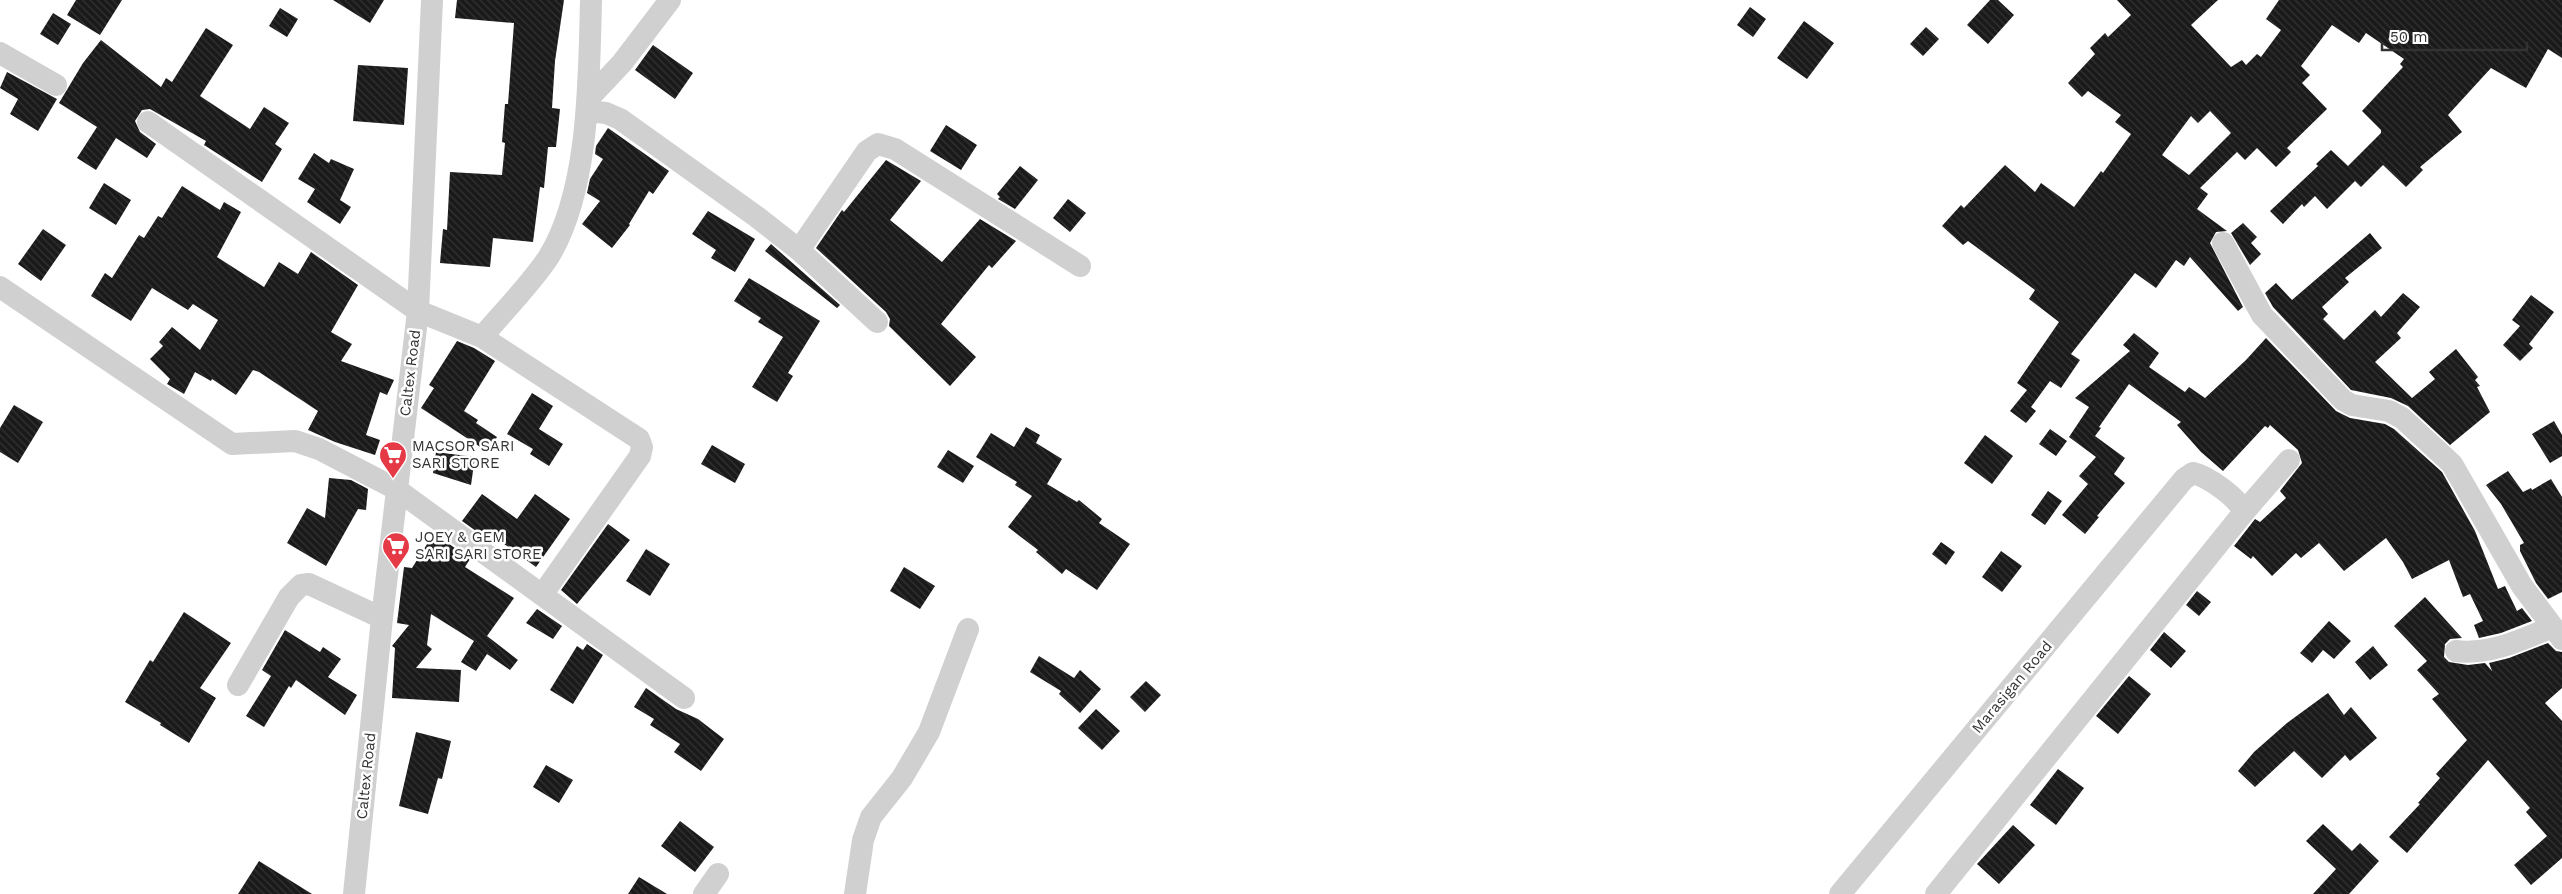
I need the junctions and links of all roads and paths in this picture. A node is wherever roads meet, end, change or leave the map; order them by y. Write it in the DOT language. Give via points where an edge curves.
graph roads {
  1 [pos="432,0"];
  2 [pos="591,0"];
  3 [pos="670,0"];
  4 [pos="0,53"];
  5 [pos="56,85"];
  6 [pos="588,104"];
  7 [pos="148,122"];
  8 [pos="2223,243"];
  9 [pos="798,250"];
  10 [pos="1080,266"];
  11 [pos="0,288"];
  12 [pos="418,311"];
  13 [pos="877,322"];
  14 [pos="482,337"];
  15 [pos="2289,460"];
  16 [pos="396,489"];
  17 [pos="2244,512"];
  18 [pos="542,595"];
  19 [pos="382,618"];
  20 [pos="968,628"];
  21 [pos="2557,633"];
  22 [pos="2456,651"];
  23 [pos="238,685"];
  24 [pos="684,698"];
  25 [pos="718,874"];
  26 [pos="354,894"];
  27 [pos="704,894"];
  28 [pos="855,894"];
  29 [pos="1840,894"];
  30 [pos="1936,894"];
  1 -- 12 [label="street, Caltex Road"];
  2 -- 6 [label="street"];
  3 -- 6 [label="street"];
  4 -- 5 [label="street"];
  6 -- 9 [label="street" via="620,119 758,217"];
  6 -- 14 [label="street" via="582,153 563,226 548,258"];
  7 -- 12 [label="street"];
  8 -- 21 [label="street" via="2262,316 2343,400 2352,405 2389,411 2402,418 2452,464 2522,586"];
  9 -- 10 [label="street" via="867,151 878,144 895,149"];
  9 -- 13 [label="street"];
  11 -- 16 [label="street" via="232,444 295,441 319,448"];
  12 -- 14 [label="street"];
  12 -- 16 [label="street, Caltex Road"];
  14 -- 18 [label="street" via="615,421 639,439 642,447 640,456"];
  15 -- 17 [label="street"];
  16 -- 18 [label="street"];
  16 -- 19 [label="street, Caltex Road"];
  17 -- 29 [label="street, Marasigan Road" via="2240,504 2201,475 2193,473 2184,480"];
  17 -- 30 [label="street"];
  18 -- 24 [label="street"];
  19 -- 23 [label="street" via="309,584 301,585 290,597"];
  19 -- 26 [label="street, Caltex Road"];
  20 -- 28 [label="street" via="929,732 902,778 871,817 863,840"];
  21 -- 22 [label="street" via="2490,650"];
  25 -- 27 [label="street"];
}
